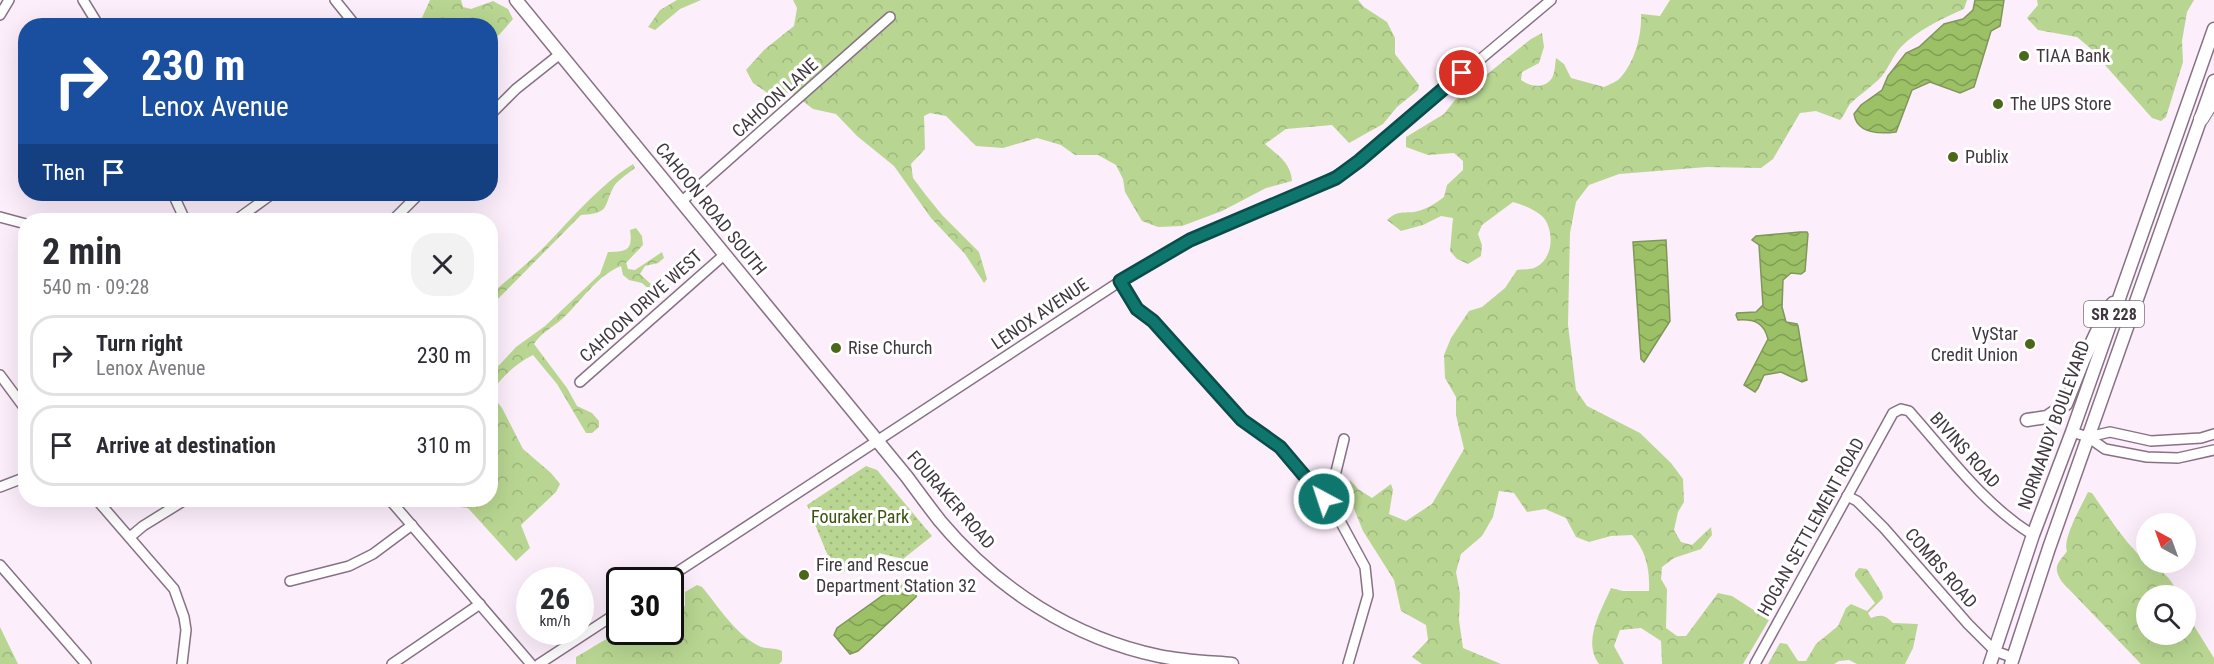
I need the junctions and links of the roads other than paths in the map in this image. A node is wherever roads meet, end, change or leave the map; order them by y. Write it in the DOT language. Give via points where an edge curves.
graph roads {
  1 [pos="9,0"];
  2 [pos="84,0"];
  3 [pos="336,0"];
  4 [pos="516,0"];
  5 [pos="1551,0"];
  6 [pos="0,15"];
  7 [pos="890,17"];
  8 [pos="94,18"];
  9 [pos="350,18"];
  10 [pos="2214,29"];
  11 [pos="560,54"];
  12 [pos="2214,81"];
  13 [pos="2214,98"];
  14 [pos="498,107"];
  15 [pos="2201,119"];
  16 [pos="2155,196"];
  17 [pos="262,201"];
  18 [pos="412,201"];
  19 [pos="681,202"];
  20 [pos="2171,202"];
  21 [pos="246,213"];
  22 [pos="400,213"];
  23 [pos="0,217"];
  24 [pos="18,222"];
  25 [pos="724,255"];
  26 [pos="1120,281"];
  27 [pos="2121,292"];
  28 [pos="0,375"];
  29 [pos="580,382"];
  30 [pos="18,399"];
  31 [pos="1901,409"];
  32 [pos="2027,420"];
  33 [pos="2072,432"];
  34 [pos="2214,434"];
  35 [pos="2088,437"];
  36 [pos="1344,439"];
  37 [pos="877,440"];
  38 [pos="2214,450"];
  39 [pos="18,480"];
  40 [pos="0,487"];
  41 [pos="1847,496"];
  42 [pos="1324,499"];
  43 [pos="103,507"];
  44 [pos="174,507"];
  45 [pos="396,507"];
  46 [pos="412,525"];
  47 [pos="2033,535"];
  48 [pos="130,537"];
  49 [pos="0,565"];
  50 [pos="684,567"];
  51 [pos="290,581"];
  52 [pos="480,604"];
  53 [pos="606,620"];
  54 [pos="1995,651"];
  55 [pos="2012,661"];
  56 [pos="184,663"];
  57 [pos="86,664"];
  58 [pos="392,664"];
  59 [pos="531,664"];
  60 [pos="539,664"];
  61 [pos="1233,664"];
  62 [pos="1348,664"];
  63 [pos="1755,664"];
  64 [pos="1990,664"];
  1 -- 6 [label="street"];
  2 -- 8 [label="street"];
  3 -- 9 [label="street"];
  4 -- 11 [label="main road, CAHOON ROAD SOUTH"];
  5 -- 26 [label="street, LENOX AVENUE" via="1336,178 1190,240"];
  7 -- 19 [label="street, CAHOON LANE"];
  10 -- 16 [label="main road, NORMANDY BOULEVARD / SR 228"];
  11 -- 14 [label="street"];
  11 -- 19 [label="main road, CAHOON ROAD SOUTH"];
  12 -- 15 [label="main road, NORMANDY BOULEVARD / SR 228"];
  13 -- 15 [label="highway"];
  15 -- 20 [label="main road, NORMANDY BOULEVARD / SR 228"];
  16 -- 20 [label="main road"];
  16 -- 27 [label="main road, NORMANDY BOULEVARD / SR 228"];
  17 -- 21 [label="street"];
  18 -- 22 [label="street"];
  19 -- 25 [label="main road, CAHOON ROAD SOUTH"];
  20 -- 35 [label="main road, NORMANDY BOULEVARD / SR 228"];
  23 -- 24 [label="street"];
  25 -- 29 [label="street, CAHOON DRIVE WEST"];
  25 -- 37 [label="main road, CAHOON ROAD SOUTH"];
  26 -- 37 [label="street, LENOX AVENUE"];
  26 -- 42 [label="street" via="1137,309 1153,321 1242,420 1280,447"];
  27 -- 32 [label="main road" via="2106,312 2066,404 2047,417"];
  27 -- 33 [label="main road, NORMANDY BOULEVARD / SR 228"];
  28 -- 30 [label="street"];
  31 -- 41 [label="street, HOGAN SETTLEMENT ROAD" via="1893,413"];
  31 -- 47 [label="street, BIVINS ROAD" via="1909,411 1992,505"];
  33 -- 35 [label="street"];
  33 -- 47 [label="main road, NORMANDY BOULEVARD / SR 228"];
  34 -- 35 [label="street" via="2151,441 2110,432"];
  35 -- 38 [label="street" via="2104,449 2147,457 2178,458"];
  35 -- 55 [label="main road, NORMANDY BOULEVARD / SR 228"];
  36 -- 62 [label="street" via="1332,488 1332,506 1365,567 1368,595"];
  37 -- 50 [label="street, LENOX AVENUE"];
  37 -- 61 [label="main road, FOURAKER ROAD" via="972,555 1039,608 1071,626 1126,647 1180,660"];
  39 -- 40 [label="street"];
  41 -- 54 [label="street, COMBS ROAD" via="1884,528"];
  41 -- 63 [label="street, HOGAN SETTLEMENT ROAD"];
  43 -- 48 [label="street"];
  44 -- 48 [label="street"];
  45 -- 46 [label="street"];
  46 -- 51 [label="street" via="349,566"];
  46 -- 52 [label="street"];
  47 -- 54 [label="main road, NORMANDY BOULEVARD / SR 228"];
  48 -- 56 [label="street" via="168,581 181,604 186,630"];
  49 -- 57 [label="street"];
  52 -- 58 [label="street"];
  52 -- 59 [label="street"];
  53 -- 60 [label="street"];
  54 -- 55 [label="street, COMBS ROAD"];
  54 -- 64 [label="main road, NORMANDY BOULEVARD / SR 228"];
}
